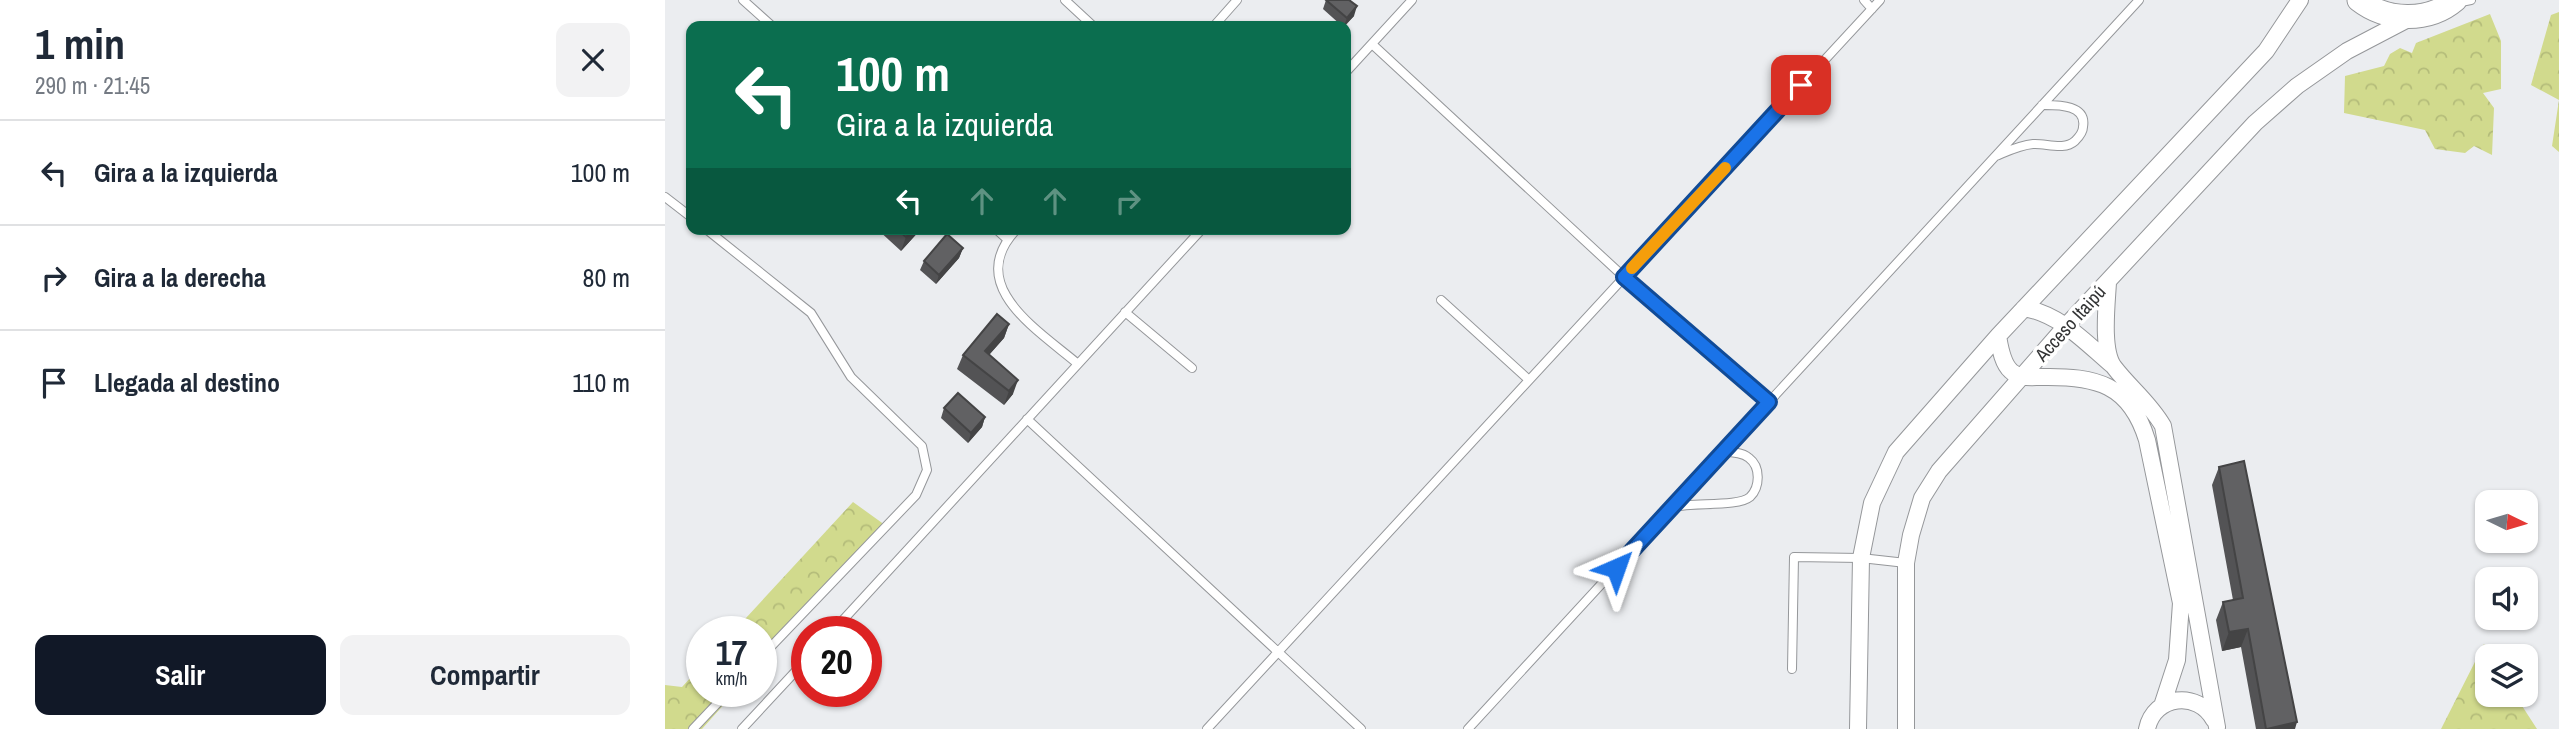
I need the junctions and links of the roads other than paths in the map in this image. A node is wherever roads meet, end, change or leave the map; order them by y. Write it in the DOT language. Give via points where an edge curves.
graph roads {
  1 [pos="743,0"];
  2 [pos="1065,0"];
  3 [pos="1237,0"];
  4 [pos="1412,0"];
  5 [pos="1864,0"];
  6 [pos="1880,0"];
  7 [pos="2139,0"];
  8 [pos="2300,0"];
  9 [pos="2359,0"];
  10 [pos="2458,2"];
  11 [pos="1872,9"];
  12 [pos="2412,17"];
  13 [pos="766,21"];
  14 [pos="1088,21"];
  15 [pos="1218,21"];
  16 [pos="1372,44"];
  17 [pos="1351,67"];
  18 [pos="2042,105"];
  19 [pos="1994,158"];
  20 [pos="665,197"];
  21 [pos="686,213"];
  22 [pos="714,235"];
  23 [pos="1003,235"];
  24 [pos="1011,235"];
  25 [pos="1196,235"];
  26 [pos="1007,239"];
  27 [pos="1624,277"];
  28 [pos="2108,282"];
  29 [pos="1441,300"];
  30 [pos="2024,308"];
  31 [pos="1125,312"];
  32 [pos="2066,326"];
  33 [pos="1998,335"];
  34 [pos="1078,364"];
  35 [pos="2112,365"];
  36 [pos="1192,368"];
  37 [pos="2022,377"];
  38 [pos="1529,380"];
  39 [pos="1769,402"];
  40 [pos="1027,419"];
  41 [pos="1723,452"];
  42 [pos="1671,508"];
  43 [pos="1861,558"];
  44 [pos="1906,563"];
  45 [pos="847,616"];
  46 [pos="777,640"];
  47 [pos="1278,651"];
  48 [pos="1792,669"];
  49 [pos="791,676"];
  50 [pos="2162,706"];
  51 [pos="714,707"];
  52 [pos="2217,728"];
  53 [pos="693,729"];
  54 [pos="742,729"];
  55 [pos="1207,729"];
  56 [pos="1361,729"];
  57 [pos="1468,729"];
  58 [pos="1858,729"];
  59 [pos="1906,729"];
  60 [pos="2147,729"];
  1 -- 13 [label="lane"];
  2 -- 14 [label="lane"];
  3 -- 15 [label="lane"];
  4 -- 16 [label="lane"];
  5 -- 11 [label="lane"];
  6 -- 11 [label="lane"];
  7 -- 18 [label="lane"];
  8 -- 30 [label="street" via="2266,51"];
  9 -- 12 [label="street" via="2389,15"];
  10 -- 12 [label="street"];
  11 -- 27 [label="lane"];
  12 -- 28 [label="street, Acceso Itaipú" via="2347,51 2297,86 2255,123"];
  16 -- 17 [label="lane"];
  16 -- 27 [label="lane"];
  18 -- 19 [label="lane"];
  18 -- 19 [label="lane" via="2073,108 2081,114 2083,131 2074,142 2063,147 2017,147"];
  19 -- 39 [label="lane"];
  20 -- 21 [label="lane"];
  22 -- 46 [label="lane" via="811,313 851,377 922,446 927,470 916,495"];
  23 -- 26 [label="lane"];
  24 -- 26 [label="lane"];
  25 -- 31 [label="lane"];
  26 -- 34 [label="lane" via="998,279 1005,297"];
  27 -- 38 [label="lane"];
  27 -- 39 [label="lane"];
  28 -- 32 [label="street, Acceso Itaipú"];
  28 -- 35 [label="street" via="2106,315"];
  29 -- 38 [label="lane"];
  30 -- 32 [label="street"];
  30 -- 33 [label="street"];
  31 -- 34 [label="lane"];
  31 -- 36 [label="lane"];
  32 -- 35 [label="street"];
  32 -- 37 [label="street, Acceso Itaipú"];
  33 -- 37 [label="street" via="2005,364"];
  33 -- 43 [label="street" via="1896,452 1872,503"];
  34 -- 40 [label="lane"];
  35 -- 52 [label="street" via="2153,408 2163,426"];
  37 -- 44 [label="street, Acceso Itaipú" via="1939,471 1922,498"];
  37 -- 50 [label="street" via="2083,377 2101,383 2124,398 2140,418 2181,603 2177,660"];
  38 -- 47 [label="lane"];
  39 -- 41 [label="lane"];
  40 -- 45 [label="lane"];
  40 -- 47 [label="lane"];
  41 -- 42 [label="lane"];
  41 -- 42 [label="lane" via="1750,458 1759,474 1752,495 1738,502"];
  42 -- 57 [label="lane"];
  43 -- 44 [label="lane"];
  43 -- 48 [label="lane" via="1794,557"];
  43 -- 58 [label="street"];
  44 -- 59 [label="street, Acceso Itaipú"];
  47 -- 55 [label="lane"];
  47 -- 56 [label="lane"];
  49 -- 54 [label="lane"];
  50 -- 52 [label="street" via="2183,699 2195,702 2212,716"];
  50 -- 60 [label="street" via="2153,713"];
  51 -- 53 [label="lane"];
}
